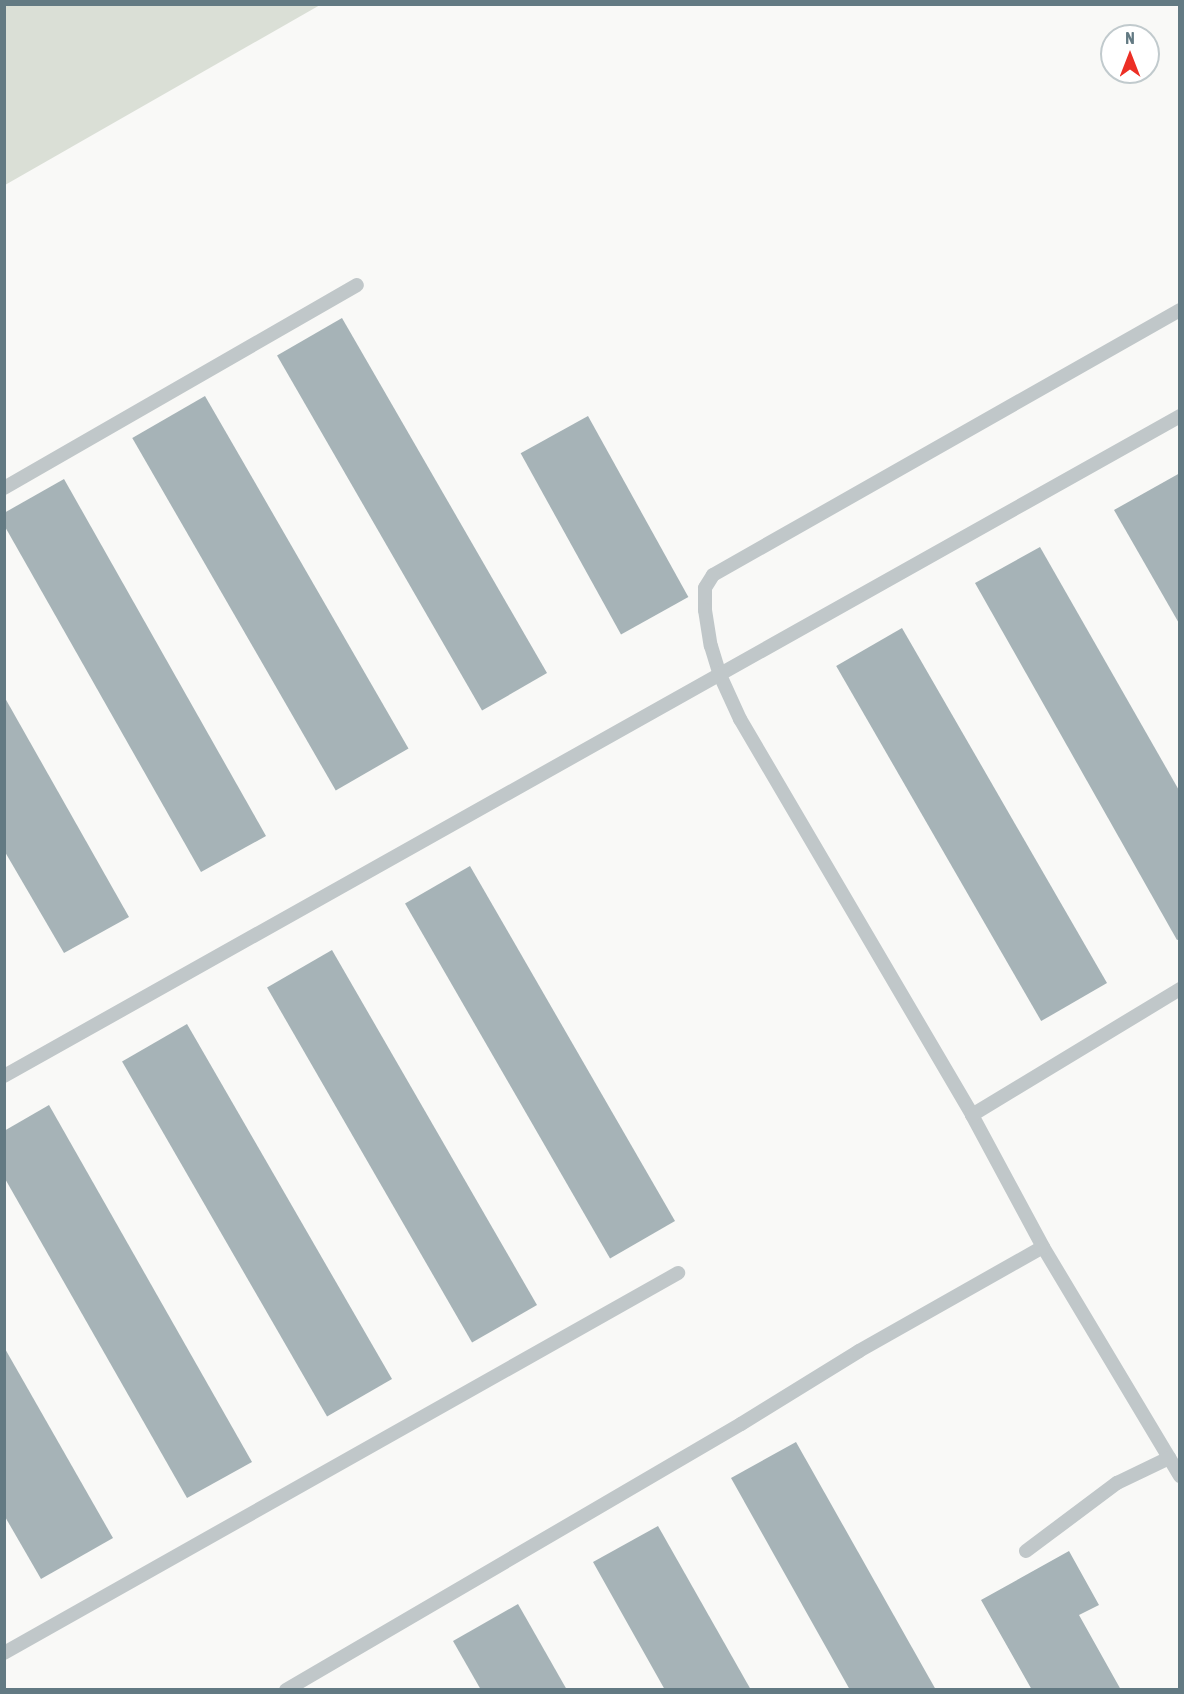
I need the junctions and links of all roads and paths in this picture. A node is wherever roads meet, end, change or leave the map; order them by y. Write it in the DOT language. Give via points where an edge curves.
graph roads {
  1 [pos="357,285"];
  2 [pos="1179,310"];
  3 [pos="1179,416"];
  4 [pos="4,488"];
  5 [pos="719,673"];
  6 [pos="1179,989"];
  7 [pos="4,1076"];
  8 [pos="972,1115"];
  9 [pos="1043,1247"];
  10 [pos="678,1273"];
  11 [pos="1169,1458"];
  12 [pos="1179,1476"];
  13 [pos="1026,1551"];
  14 [pos="4,1653"];
  15 [pos="286,1689"];
  1 -- 4 [label="lane"];
  2 -- 5 [label="lane" via="713,575 705,588 705,609"];
  3 -- 5 [label="lane"];
  5 -- 7 [label="lane"];
  5 -- 8 [label="lane" via="740,719"];
  6 -- 8 [label="lane"];
  8 -- 9 [label="lane"];
  9 -- 11 [label="lane"];
  9 -- 15 [label="lane"];
  10 -- 14 [label="lane"];
  11 -- 12 [label="lane"];
  11 -- 13 [label="lane" via="1117,1482"];
}
